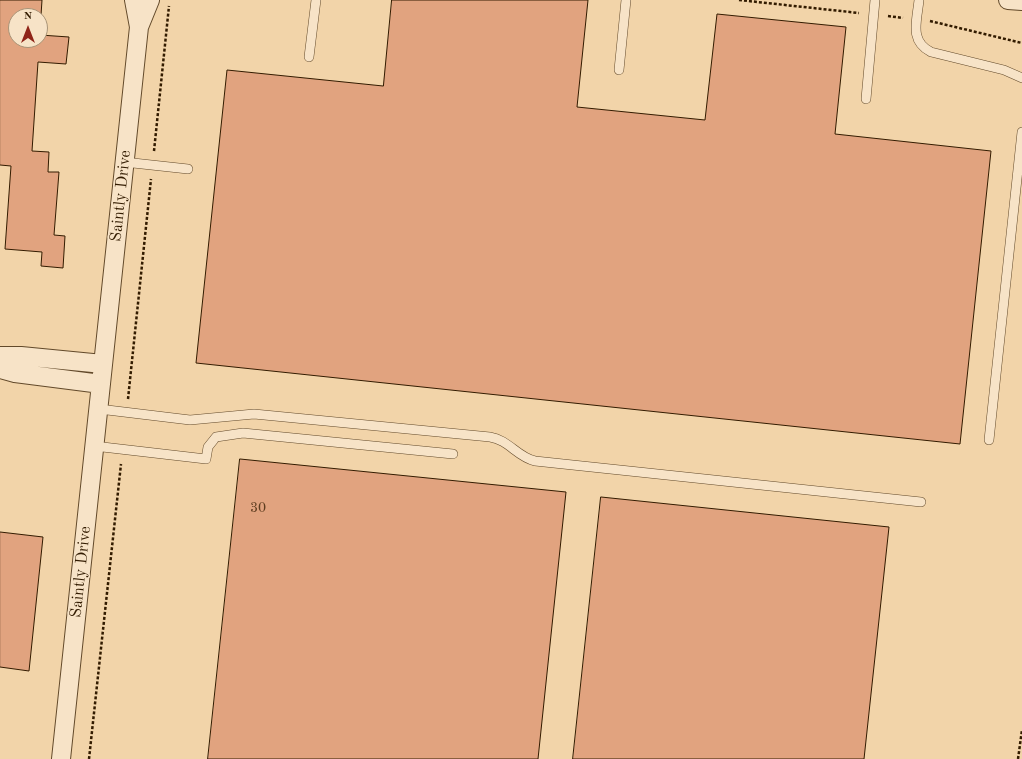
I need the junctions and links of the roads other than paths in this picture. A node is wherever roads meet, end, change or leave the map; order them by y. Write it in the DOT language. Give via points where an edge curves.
graph roads {
  1 [pos="134,0"];
  2 [pos="150,0"];
  3 [pos="316,0"];
  4 [pos="626,0"];
  5 [pos="875,0"];
  6 [pos="919,0"];
  7 [pos="1008,0"];
  8 [pos="1022,2"];
  9 [pos="139,27"];
  10 [pos="309,57"];
  11 [pos="619,70"];
  12 [pos="1022,78"];
  13 [pos="866,100"];
  14 [pos="1022,132"];
  15 [pos="124,162"];
  16 [pos="188,169"];
  17 [pos="0,356"];
  18 [pos="103,364"];
  19 [pos="0,369"];
  20 [pos="101,384"];
  21 [pos="99,409"];
  22 [pos="989,440"];
  23 [pos="94,446"];
  24 [pos="453,454"];
  25 [pos="921,502"];
  26 [pos="61,759"];
  1 -- 9 [label="street, Saintly Drive"];
  2 -- 9 [label="street, Saintly Drive"];
  3 -- 10 [label="lane"];
  4 -- 11 [label="lane"];
  5 -- 13 [label="lane"];
  6 -- 12 [label="lane" via="916,39 923,48 1004,70"];
  7 -- 8 [label="street"];
  9 -- 15 [label="street, Saintly Drive"];
  14 -- 22 [label="lane"];
  15 -- 16 [label="lane"];
  15 -- 18 [label="street, Saintly Drive"];
  17 -- 18 [label="street"];
  18 -- 20 [label="street, Saintly Drive"];
  19 -- 20 [label="street"];
  20 -- 21 [label="street, Saintly Drive"];
  21 -- 23 [label="street, Saintly Drive"];
  21 -- 25 [label="lane" via="190,420 254,414 490,436 499,438 525,459 535,461"];
  23 -- 24 [label="lane" via="206,459 208,447 216,437 243,433"];
  23 -- 26 [label="street, Saintly Drive"];
}
